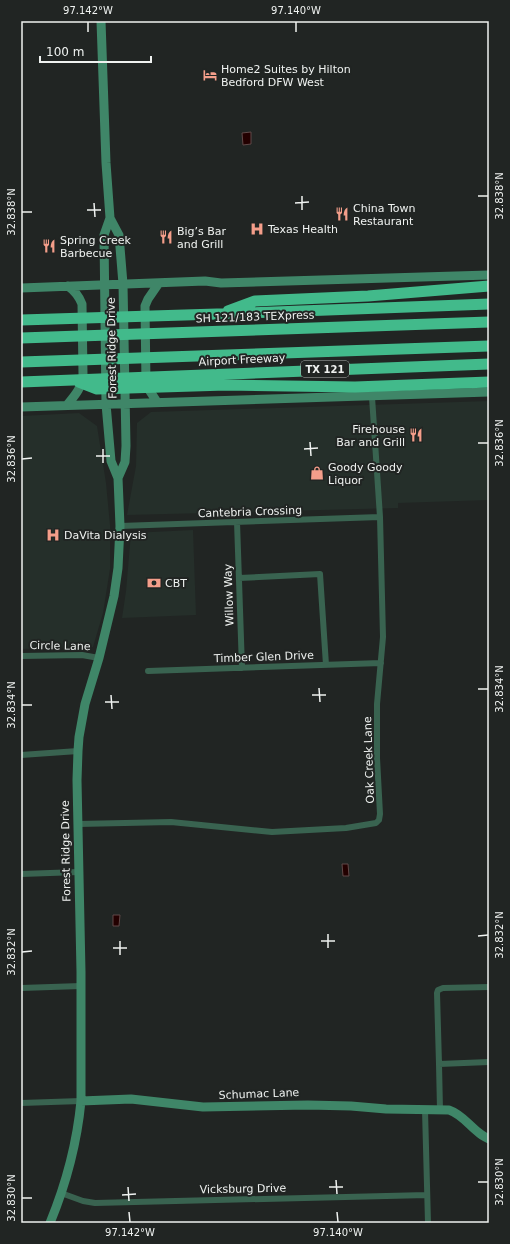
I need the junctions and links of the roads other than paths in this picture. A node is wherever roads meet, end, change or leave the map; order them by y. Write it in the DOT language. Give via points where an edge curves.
graph roads {
  1 [pos="101,21"];
  2 [pos="110,218"];
  3 [pos="489,275"];
  4 [pos="159,283"];
  5 [pos="123,284"];
  6 [pos="105,285"];
  7 [pos="68,286"];
  8 [pos="489,286"];
  9 [pos="21,288"];
  10 [pos="489,304"];
  11 [pos="217,314"];
  12 [pos="21,320"];
  13 [pos="489,322"];
  14 [pos="21,338"];
  15 [pos="489,346"];
  16 [pos="21,362"];
  17 [pos="489,364"];
  18 [pos="21,382"];
  19 [pos="161,382"];
  20 [pos="489,382"];
  21 [pos="489,392"];
  22 [pos="372,397"];
  23 [pos="157,402"];
  24 [pos="125,403"];
  25 [pos="106,404"];
  26 [pos="67,405"];
  27 [pos="21,407"];
  28 [pos="118,478"];
  29 [pos="380,517"];
  30 [pos="237,522"];
  31 [pos="120,526"];
  32 [pos="239,578"];
  33 [pos="21,656"];
  34 [pos="99,658"];
  35 [pos="381,663"];
  36 [pos="326,665"];
  37 [pos="242,668"];
  38 [pos="148,671"];
  39 [pos="78,751"];
  40 [pos="21,754"];
  41 [pos="78,824"];
  42 [pos="79,872"];
  43 [pos="21,874"];
  44 [pos="81,986"];
  45 [pos="489,987"];
  46 [pos="21,988"];
  47 [pos="489,1062"];
  48 [pos="439,1064"];
  49 [pos="81,1101"];
  50 [pos="21,1103"];
  51 [pos="425,1110"];
  52 [pos="440,1110"];
  53 [pos="489,1139"];
  54 [pos="61,1193"];
  55 [pos="427,1195"];
  56 [pos="50,1223"];
  57 [pos="428,1223"];
  1 -- 2 [label="main road, Forest Ridge Drive"];
  2 -- 5 [label="main road, Forest Ridge Drive" via="119,236"];
  2 -- 6 [label="main road, Forest Ridge Drive" via="104,235"];
  3 -- 4 [label="main road"];
  4 -- 5 [label="main road"];
  4 -- 23 [label="main road" via="145,306 146,385"];
  5 -- 6 [label="main road"];
  5 -- 24 [label="main road, Forest Ridge Drive"];
  6 -- 7 [label="main road"];
  6 -- 25 [label="main road, Forest Ridge Drive"];
  7 -- 9 [label="main road"];
  7 -- 26 [label="main road" via="75,291 82,304 84,375 78,392"];
  8 -- 11 [label="highway" via="368,296 255,301"];
  10 -- 11 [label="highway"];
  11 -- 12 [label="highway"];
  13 -- 14 [label="highway, SH 121/183 TEXpress"];
  15 -- 16 [label="highway"];
  17 -- 19 [label="highway, Airport Freeway / TX 121" via="361,368"];
  18 -- 19 [label="highway, Airport Freeway / TX 121"];
  19 -- 20 [label="highway" via="284,387"];
  21 -- 22 [label="main road"];
  22 -- 23 [label="main road"];
  22 -- 29 [label="street, Oak Creek Lane"];
  23 -- 24 [label="main road"];
  24 -- 25 [label="main road"];
  24 -- 28 [label="main road, Forest Ridge Drive" via="125,462"];
  25 -- 26 [label="main road"];
  25 -- 28 [label="main road, Forest Ridge Drive" via="111,461"];
  26 -- 27 [label="main road"];
  28 -- 31 [label="main road, Forest Ridge Drive"];
  29 -- 30 [label="street, Cantebria Crossing"];
  29 -- 35 [label="street, Oak Creek Lane" via="383,637"];
  30 -- 31 [label="street, Cantebria Crossing"];
  30 -- 32 [label="street, Willow Way"];
  31 -- 34 [label="main road, Forest Ridge Drive" via="114,596"];
  32 -- 36 [label="street" via="320,574"];
  32 -- 37 [label="street, Willow Way"];
  33 -- 34 [label="street, Circle Lane" via="82,655"];
  34 -- 39 [label="main road, Forest Ridge Drive" via="85,704"];
  35 -- 36 [label="street, Timber Glen Drive"];
  35 -- 41 [label="street, Oak Creek Lane" via="377,704 380,814 376,823 346,828 272,832 171,822"];
  36 -- 37 [label="street, Timber Glen Drive"];
  37 -- 38 [label="street, Timber Glen Drive"];
  39 -- 40 [label="street"];
  39 -- 41 [label="main road, Forest Ridge Drive"];
  41 -- 42 [label="main road, Forest Ridge Drive"];
  42 -- 43 [label="street"];
  42 -- 44 [label="main road, Forest Ridge Drive"];
  44 -- 46 [label="street"];
  44 -- 49 [label="main road, Forest Ridge Drive"];
  45 -- 48 [label="street" via="438,990"];
  47 -- 48 [label="street"];
  48 -- 52 [label="street"];
  49 -- 50 [label="street, Schumac Lane"];
  49 -- 51 [label="main road, Schumac Lane" via="131,1099 203,1107 308,1105"];
  49 -- 54 [label="main road, Forest Ridge Drive" via="74,1150"];
  51 -- 52 [label="main road, Schumac Lane"];
  51 -- 55 [label="street"];
  52 -- 53 [label="main road, Schumac Lane" via="455,1112 478,1133"];
  54 -- 55 [label="street, Vicksburg Drive" via="95,1203"];
  54 -- 56 [label="main road, Forest Ridge Drive"];
  55 -- 57 [label="street"];
}
